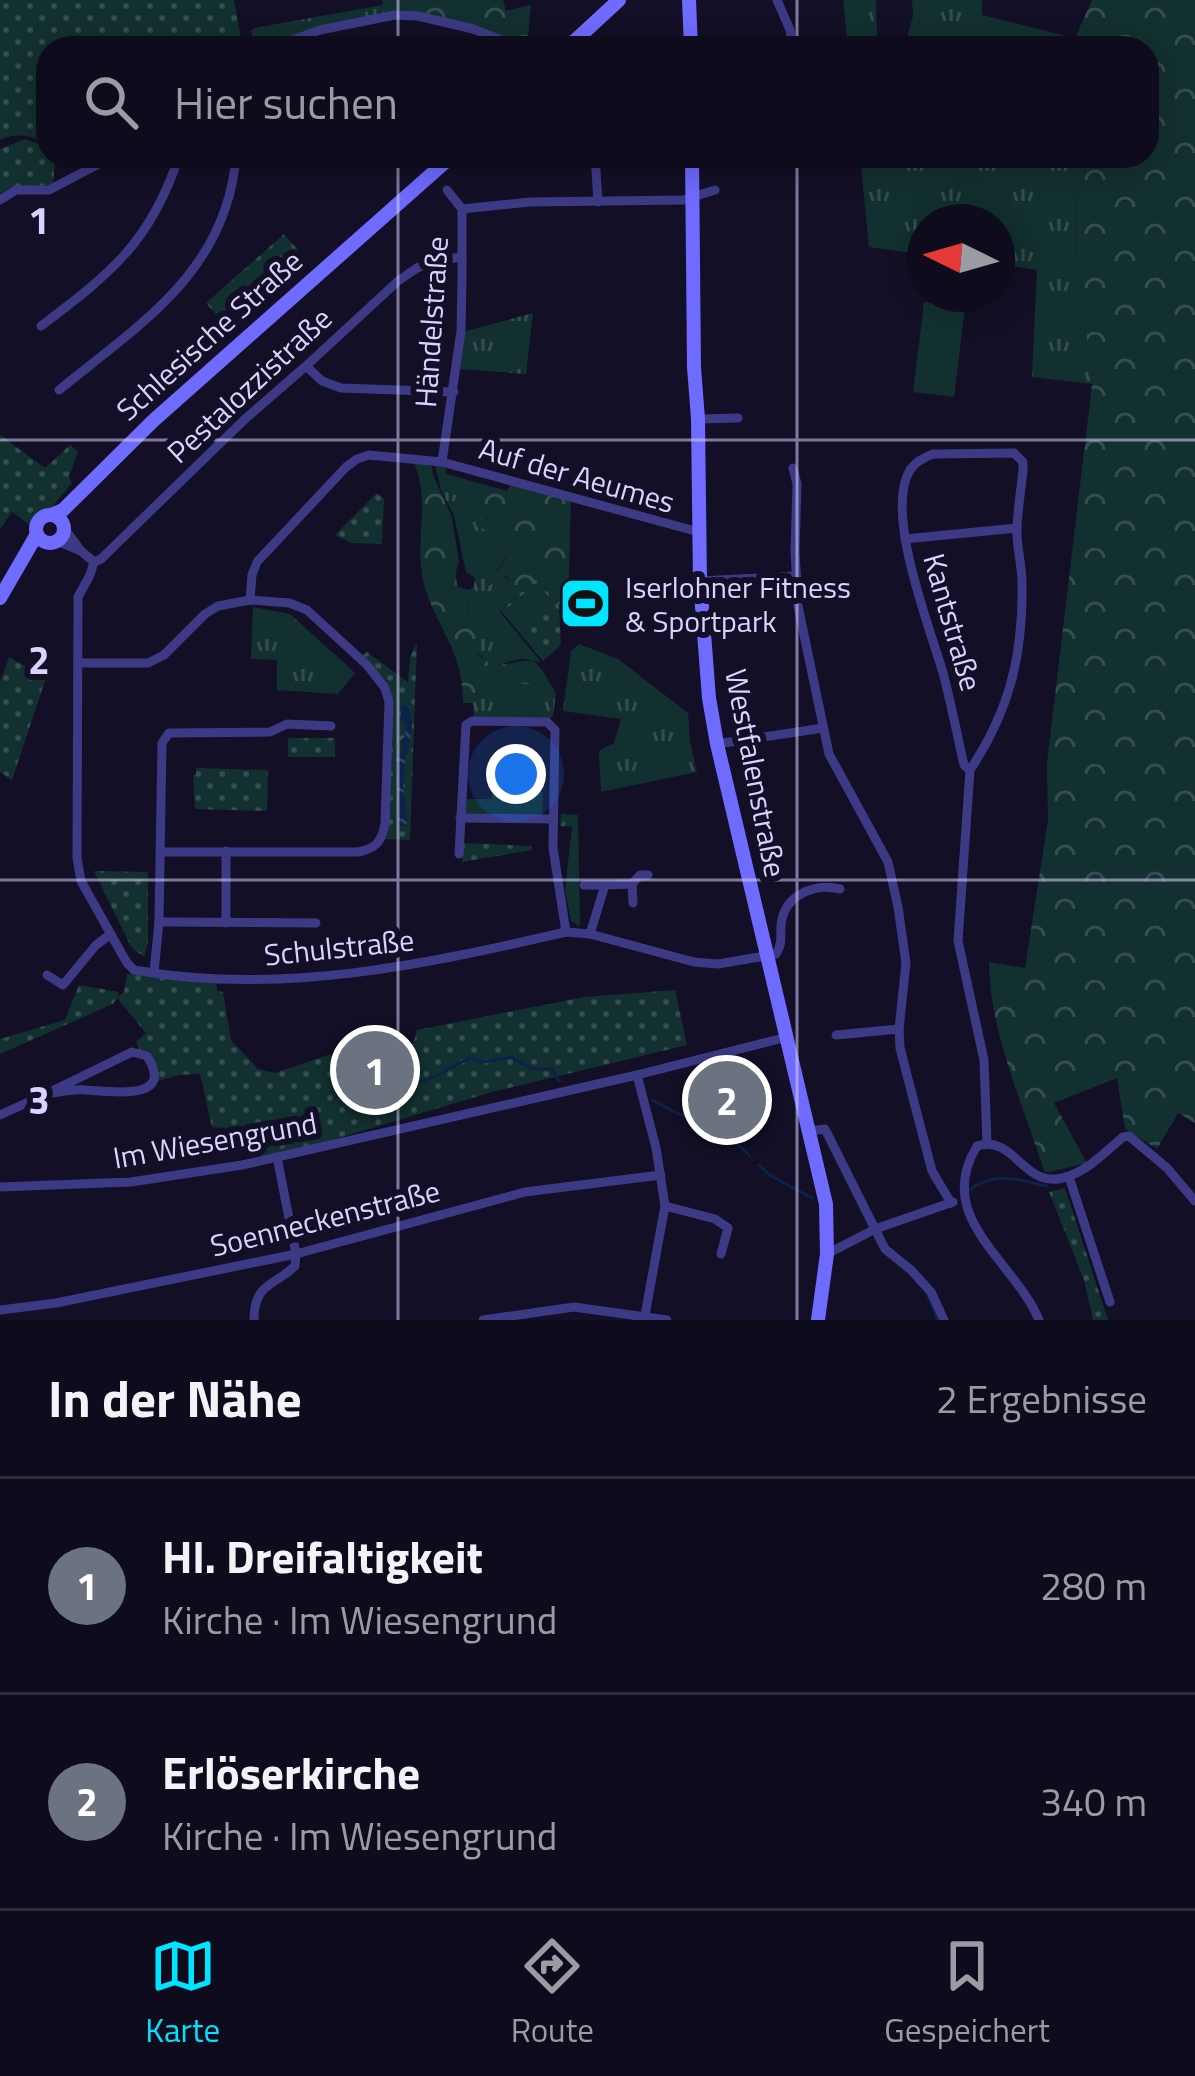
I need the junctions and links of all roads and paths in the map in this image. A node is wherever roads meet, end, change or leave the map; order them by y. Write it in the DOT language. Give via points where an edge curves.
graph roads {
  1 [pos="629,0"];
  2 [pos="689,0"];
  3 [pos="777,0"];
  4 [pos="614,5"];
  5 [pos="304,36"];
  6 [pos="496,36"];
  7 [pos="580,36"];
  8 [pos="690,36"];
  9 [pos="791,36"];
  10 [pos="91,168"];
  11 [pos="175,168"];
  12 [pos="233,168"];
  13 [pos="435,168"];
  14 [pos="596,168"];
  15 [pos="692,168"];
  16 [pos="447,190"];
  17 [pos="715,190"];
  18 [pos="692,199"];
  19 [pos="0,200"];
  20 [pos="598,202"];
  21 [pos="462,208"];
  22 [pos="463,257"];
  23 [pos="41,326"];
  24 [pos="306,366"];
  25 [pos="59,390"];
  26 [pos="454,392"];
  27 [pos="738,418"];
  28 [pos="698,419"];
  29 [pos="442,462"];
  30 [pos="793,467"];
  31 [pos="1017,528"];
  32 [pos="53,531"];
  33 [pos="699,532"];
  34 [pos="905,539"];
  35 [pos="94,562"];
  36 [pos="795,576"];
  37 [pos="700,581"];
  38 [pos="0,598"];
  39 [pos="250,600"];
  40 [pos="78,663"];
  41 [pos="331,726"];
  42 [pos="824,728"];
  43 [pos="717,744"];
  44 [pos="970,770"];
  45 [pos="460,818"];
  46 [pos="552,819"];
  47 [pos="226,851"];
  48 [pos="160,852"];
  49 [pos="459,854"];
  50 [pos="648,875"];
  51 [pos="632,884"];
  52 [pos="605,885"];
  53 [pos="584,886"];
  54 [pos="840,889"];
  55 [pos="633,903"];
  56 [pos="159,922"];
  57 [pos="226,922"];
  58 [pos="316,923"];
  59 [pos="566,932"];
  60 [pos="111,934"];
  61 [pos="590,934"];
  62 [pos="768,956"];
  63 [pos="154,972"];
  64 [pos="46,975"];
  65 [pos="898,1029"];
  66 [pos="836,1035"];
  67 [pos="787,1037"];
  68 [pos="637,1075"];
  69 [pos="46,1094"];
  70 [pos="0,1115"];
  71 [pos="809,1131"];
  72 [pos="988,1143"];
  73 [pos="277,1157"];
  74 [pos="661,1175"];
  75 [pos="1069,1177"];
  76 [pos="0,1187"];
  77 [pos="963,1198"];
  78 [pos="1195,1201"];
  79 [pos="951,1203"];
  80 [pos="665,1206"];
  81 [pos="874,1229"];
  82 [pos="721,1253"];
  83 [pos="296,1254"];
  84 [pos="827,1255"];
  85 [pos="1110,1302"];
  86 [pos="574,1307"];
  87 [pos="0,1310"];
  88 [pos="645,1315"];
  89 [pos="254,1320"];
  90 [pos="483,1320"];
  91 [pos="574,1320"];
  92 [pos="667,1320"];
  93 [pos="818,1320"];
  94 [pos="944,1320"];
  95 [pos="1039,1320"];
  1 -- 4 [label="main road"];
  2 -- 8 [label="main road"];
  3 -- 9 [label="street"];
  4 -- 7 [label="main road"];
  5 -- 6 [label="street" via="395,15"];
  10 -- 19 [label="street" via="49,190 16,190"];
  11 -- 23 [label="street" via="141,236"];
  12 -- 25 [label="street" via="224,213 200,262 154,314"];
  13 -- 32 [label="main road, Schlesische Straße" via="154,420 63,510"];
  14 -- 20 [label="street"];
  15 -- 18 [label="main road, Westfalenstraße"];
  16 -- 21 [label="street, Händelstraße"];
  17 -- 18 [label="street"];
  18 -- 20 [label="street"];
  18 -- 28 [label="main road, Westfalenstraße"];
  20 -- 21 [label="street"];
  21 -- 22 [label="street, Händelstraße"];
  22 -- 24 [label="street, Pestalozzistraße" via="398,280"];
  22 -- 26 [label="street, Händelstraße"];
  24 -- 26 [label="street" via="341,388"];
  24 -- 35 [label="street, Pestalozzistraße"];
  26 -- 29 [label="street, Händelstraße"];
  27 -- 28 [label="street"];
  28 -- 33 [label="main road, Westfalenstraße"];
  29 -- 33 [label="street, Auf der Aeumes"];
  29 -- 39 [label="street, Auf der Aeumes" via="357,459 256,562"];
  30 -- 36 [label="street"];
  31 -- 34 [label="street"];
  31 -- 34 [label="street, Kantstraße" via="1023,463 1015,453 948,453 922,458 910,470"];
  31 -- 44 [label="street" via="1019,656"];
  32 -- 35 [label="street"];
  32 -- 38 [label="main road, Schlesische Straße"];
  33 -- 37 [label="main road, Westfalenstraße"];
  34 -- 44 [label="street, Kantstraße"];
  35 -- 40 [label="street" via="78,597"];
  36 -- 37 [label="street"];
  36 -- 42 [label="street"];
  37 -- 43 [label="main road, Westfalenstraße"];
  39 -- 40 [label="street" via="205,614 157,660"];
  39 -- 47 [label="street" via="307,610 386,688 385,824 376,846 358,852"];
  40 -- 60 [label="street" via="77,858"];
  41 -- 48 [label="street" via="169,733 162,742"];
  42 -- 43 [label="street"];
  42 -- 65 [label="street" via="829,754 888,862 906,963"];
  43 -- 62 [label="main road, Westfalenstraße"];
  44 -- 72 [label="street, Kantstraße" via="958,941 984,1060"];
  45 -- 46 [label="street"];
  45 -- 46 [label="street" via="466,725 491,721 553,725"];
  45 -- 49 [label="street"];
  46 -- 59 [label="street"];
  47 -- 48 [label="street"];
  47 -- 57 [label="street"];
  48 -- 56 [label="street"];
  50 -- 51 [label="street"];
  51 -- 52 [label="street"];
  51 -- 55 [label="street"];
  52 -- 53 [label="street"];
  52 -- 61 [label="street"];
  54 -- 62 [label="street" via="798,895 781,922 780,950"];
  56 -- 57 [label="street"];
  56 -- 63 [label="street"];
  57 -- 58 [label="street"];
  59 -- 61 [label="street, Schulstraße"];
  59 -- 63 [label="street, Schulstraße" via="307,980"];
  60 -- 63 [label="street" via="129,966"];
  60 -- 64 [label="street" via="63,985"];
  61 -- 62 [label="street, Schulstraße" via="694,962"];
  62 -- 67 [label="main road, Westfalenstraße"];
  65 -- 66 [label="street"];
  65 -- 79 [label="street" via="932,1171"];
  67 -- 68 [label="street, Im Wiesengrund"];
  67 -- 71 [label="main road, Westfalenstraße"];
  68 -- 73 [label="street, Im Wiesengrund"];
  68 -- 74 [label="street"];
  69 -- 69 [label="street" via="130,1094 150,1085 153,1066 132,1052"];
  69 -- 70 [label="street"];
  71 -- 81 [label="street" via="825,1129"];
  71 -- 84 [label="main road, Westfalenstraße" via="826,1204"];
  72 -- 75 [label="street" via="1042,1179"];
  72 -- 77 [label="street" via="973,1153"];
  73 -- 76 [label="street, Im Wiesengrund" via="165,1178"];
  73 -- 83 [label="street"];
  74 -- 80 [label="street"];
  74 -- 83 [label="street, Soenneckenstraße" via="525,1192"];
  75 -- 78 [label="street" via="1129,1136"];
  75 -- 85 [label="street"];
  77 -- 79 [label="street"];
  77 -- 95 [label="street" via="980,1238"];
  79 -- 81 [label="street"];
  80 -- 82 [label="street" via="728,1228"];
  80 -- 88 [label="street"];
  81 -- 84 [label="street"];
  81 -- 94 [label="street" via="931,1292"];
  83 -- 87 [label="street, Soenneckenstraße"];
  83 -- 89 [label="street" via="290,1272 262,1290"];
  84 -- 93 [label="main road, Westfalenstraße"];
  86 -- 88 [label="street"];
  86 -- 90 [label="street"];
  86 -- 91 [label="street"];
  88 -- 92 [label="street"];
}
